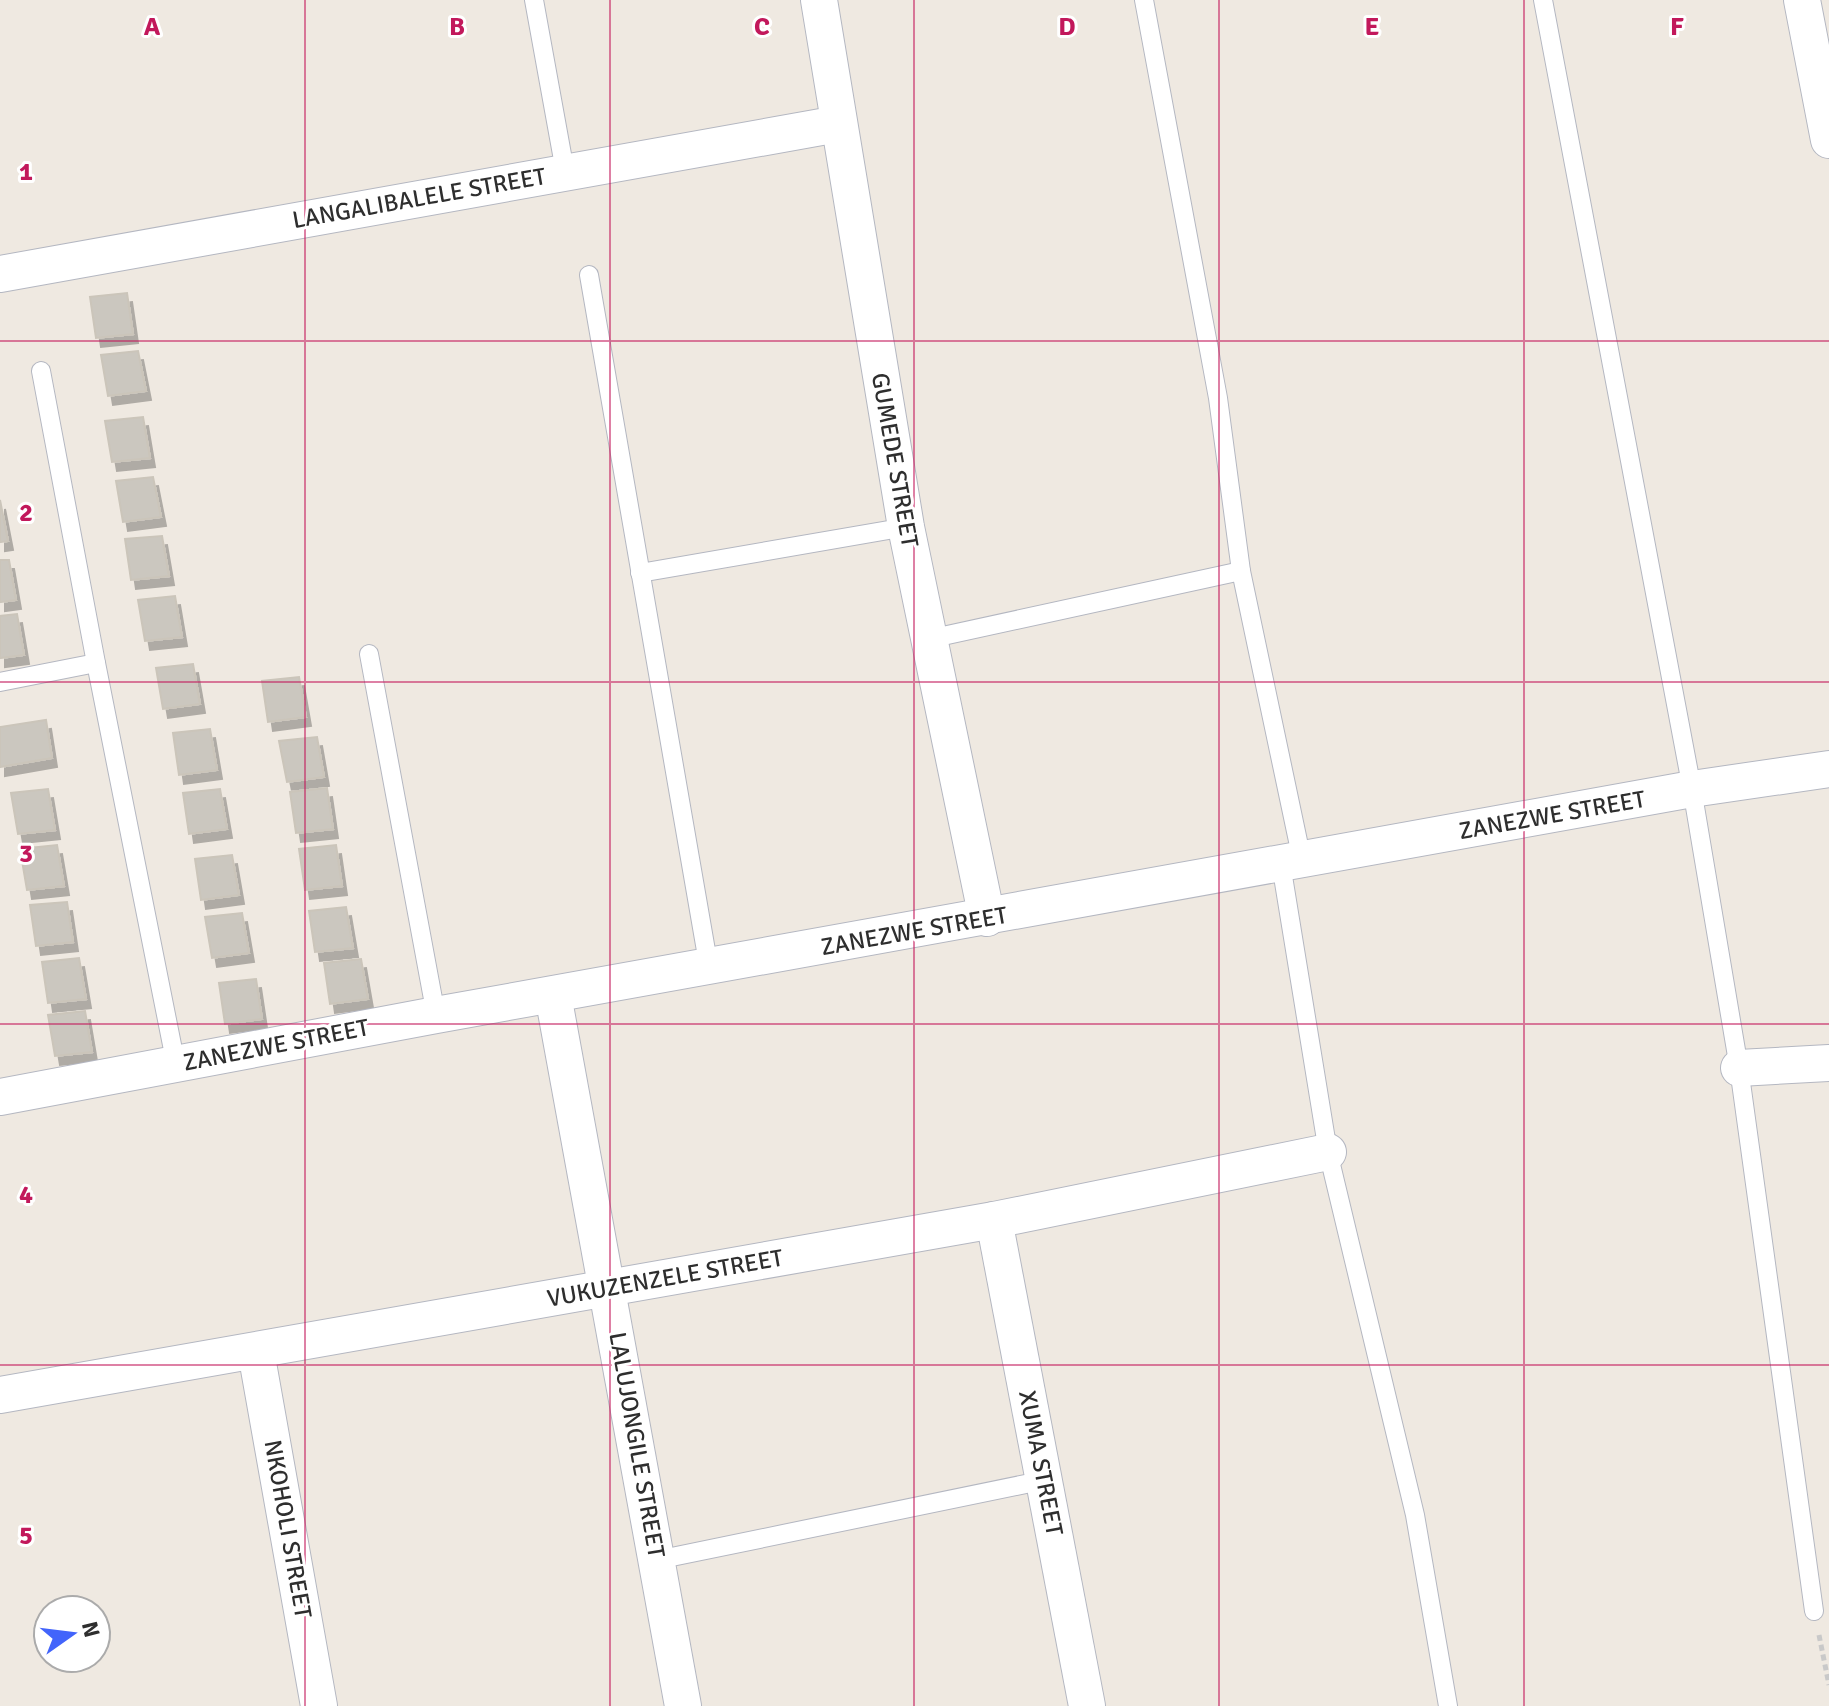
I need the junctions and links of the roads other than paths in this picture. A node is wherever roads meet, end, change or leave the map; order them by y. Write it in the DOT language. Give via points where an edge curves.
graph roads {
  1 [pos="534,0"];
  2 [pos="819,0"];
  3 [pos="1144,0"];
  4 [pos="1543,0"];
  5 [pos="1802,0"];
  6 [pos="838,124"];
  7 [pos="1829,140"];
  8 [pos="565,171"];
  9 [pos="0,274"];
  10 [pos="589,275"];
  11 [pos="41,371"];
  12 [pos="906,527"];
  13 [pos="1241,571"];
  14 [pos="640,573"];
  15 [pos="929,639"];
  16 [pos="369,654"];
  17 [pos="96,663"];
  18 [pos="0,682"];
  19 [pos="1829,769"];
  20 [pos="1692,789"];
  21 [pos="1292,862"];
  22 [pos="987,918"];
  23 [pos="709,968"];
  24 [pos="553,995"];
  25 [pos="436,1015"];
  26 [pos="1829,1063"];
  27 [pos="176,1065"];
  28 [pos="1739,1068"];
  29 [pos="0,1097"];
  30 [pos="1328,1152"];
  31 [pos="994,1220"];
  32 [pos="609,1288"];
  33 [pos="256,1352"];
  34 [pos="0,1395"];
  35 [pos="1045,1480"];
  36 [pos="657,1560"];
  37 [pos="1814,1611"];
  38 [pos="319,1706"];
  39 [pos="683,1706"];
  40 [pos="1087,1706"];
  41 [pos="1448,1706"];
  1 -- 8 [label="lane"];
  2 -- 6 [label="street, GUMEDE STREET"];
  3 -- 13 [label="lane" via="1218,398"];
  4 -- 20 [label="lane"];
  5 -- 7 [label="street"];
  6 -- 8 [label="street, LANGALIBALELE STREET"];
  6 -- 12 [label="street, GUMEDE STREET"];
  8 -- 9 [label="street, LANGALIBALELE STREET"];
  10 -- 14 [label="lane"];
  11 -- 17 [label="lane"];
  12 -- 14 [label="lane"];
  12 -- 15 [label="street, GUMEDE STREET"];
  13 -- 15 [label="lane"];
  13 -- 21 [label="lane"];
  14 -- 23 [label="lane"];
  15 -- 22 [label="street, GUMEDE STREET"];
  16 -- 25 [label="lane"];
  17 -- 18 [label="lane"];
  17 -- 27 [label="lane"];
  19 -- 20 [label="street, ZANEZWE STREET"];
  20 -- 21 [label="street, ZANEZWE STREET"];
  20 -- 28 [label="lane"];
  21 -- 22 [label="street, ZANEZWE STREET"];
  21 -- 30 [label="lane"];
  22 -- 23 [label="street, ZANEZWE STREET"];
  23 -- 24 [label="street, ZANEZWE STREET"];
  24 -- 25 [label="street, ZANEZWE STREET"];
  24 -- 32 [label="street, LALUJONGILE STREET"];
  25 -- 27 [label="street, ZANEZWE STREET"];
  26 -- 28 [label="street"];
  27 -- 29 [label="street, ZANEZWE STREET"];
  28 -- 37 [label="lane"];
  30 -- 31 [label="street, VUKUZENZELE STREET"];
  30 -- 41 [label="lane" via="1415,1515"];
  31 -- 32 [label="street, VUKUZENZELE STREET"];
  31 -- 35 [label="street, XUMA STREET"];
  32 -- 33 [label="street, VUKUZENZELE STREET"];
  32 -- 36 [label="street, LALUJONGILE STREET"];
  33 -- 34 [label="street, VUKUZENZELE STREET"];
  33 -- 38 [label="street, NKOHOLI STREET"];
  35 -- 36 [label="lane"];
  35 -- 40 [label="street, XUMA STREET"];
  36 -- 39 [label="street, LALUJONGILE STREET"];
}
